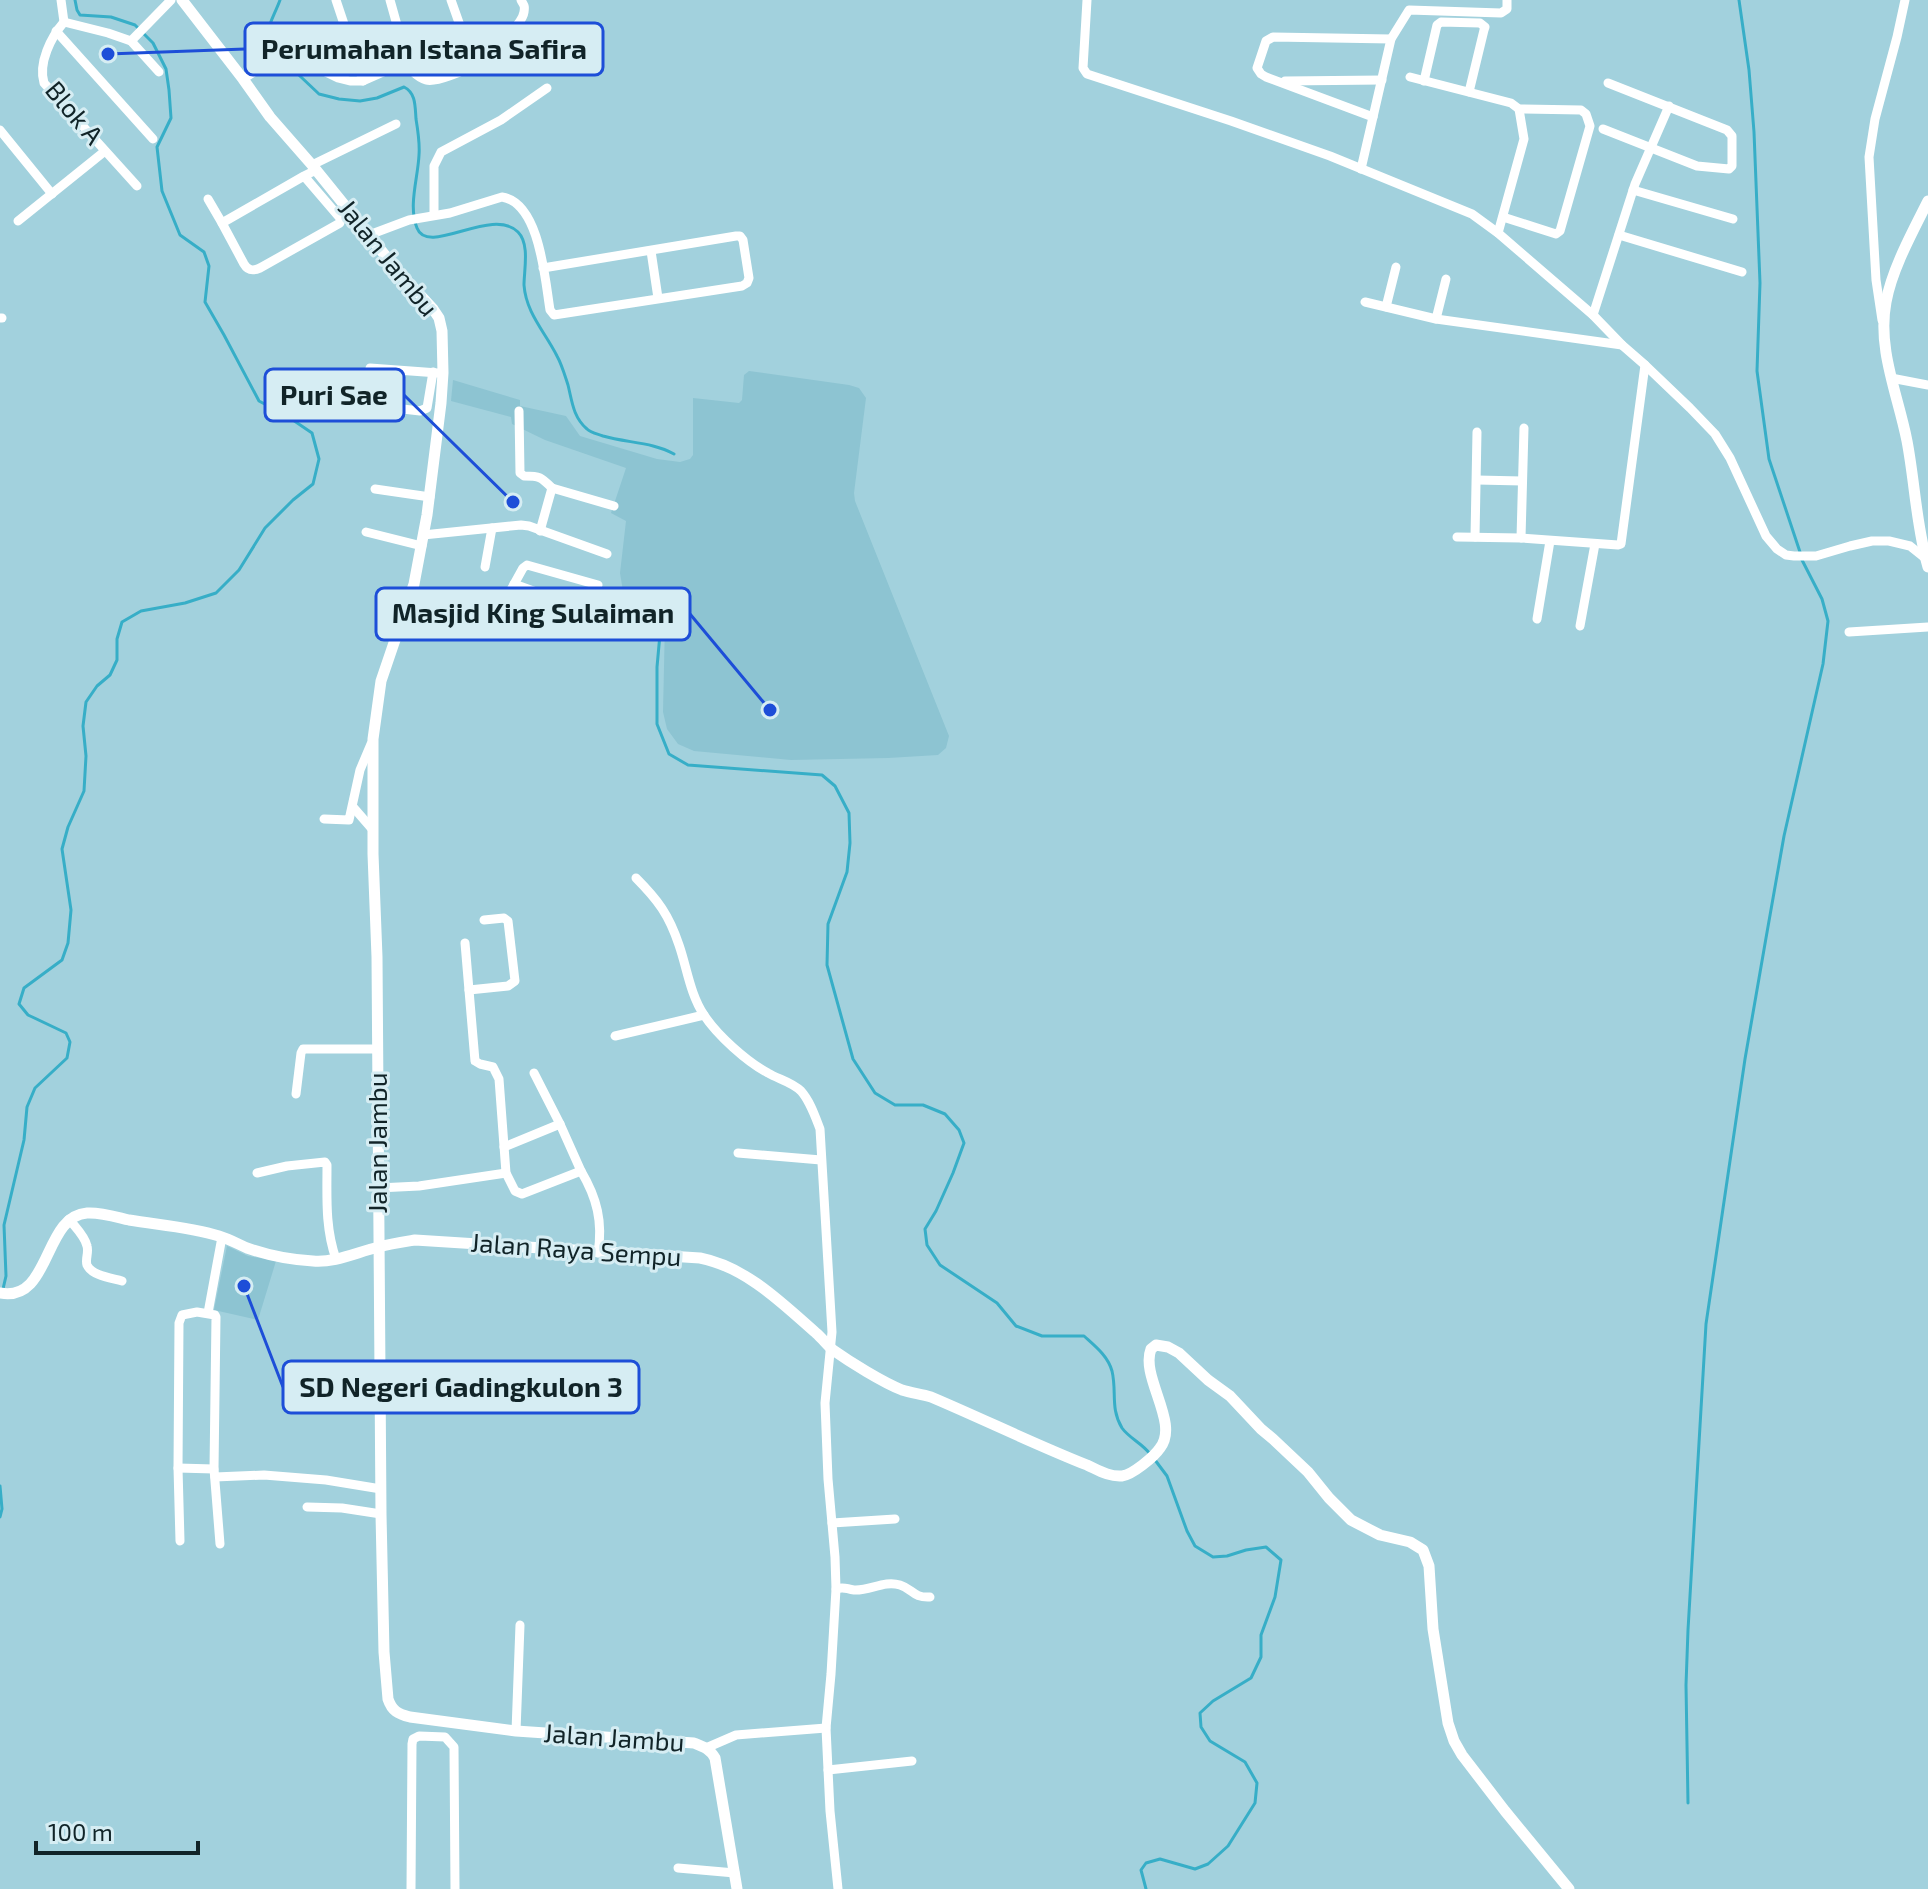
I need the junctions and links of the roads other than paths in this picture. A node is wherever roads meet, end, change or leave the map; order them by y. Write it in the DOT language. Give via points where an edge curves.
graph roads {
  1 [pos="61,0"];
  2 [pos="171,0"];
  3 [pos="182,0"];
  4 [pos="336,0"];
  5 [pos="390,0"];
  6 [pos="451,0"];
  7 [pos="521,0"];
  8 [pos="1087,0"];
  9 [pos="1507,0"];
  10 [pos="1905,0"];
  11 [pos="1409,5"];
  12 [pos="64,22"];
  13 [pos="56,31"];
  14 [pos="134,39"];
  15 [pos="1391,39"];
  16 [pos="403,60"];
  17 [pos="474,65"];
  18 [pos="159,72"];
  19 [pos="1410,77"];
  20 [pos="243,79"];
  21 [pos="1382,80"];
  22 [pos="363,81"];
  23 [pos="1277,81"];
  24 [pos="1424,81"];
  25 [pos="1608,83"];
  26 [pos="547,88"];
  27 [pos="1469,92"];
  28 [pos="1669,106"];
  29 [pos="1519,109"];
  30 [pos="1373,117"];
  31 [pos="396,124"];
  32 [pos="1603,129"];
  33 [pos="0,130"];
  34 [pos="153,139"];
  35 [pos="1650,148"];
  36 [pos="105,151"];
  37 [pos="314,168"];
  38 [pos="1361,169"];
  39 [pos="304,176"];
  40 [pos="137,186"];
  41 [pos="1633,190"];
  42 [pos="52,194"];
  43 [pos="208,199"];
  44 [pos="1928,201"];
  45 [pos="428,216"];
  46 [pos="1503,217"];
  47 [pos="1733,219"];
  48 [pos="18,221"];
  49 [pos="222,223"];
  50 [pos="1498,233"];
  51 [pos="369,235"];
  52 [pos="1619,235"];
  53 [pos="651,251"];
  54 [pos="1396,267"];
  55 [pos="543,268"];
  56 [pos="1742,272"];
  57 [pos="1446,279"];
  58 [pos="658,298"];
  59 [pos="1365,302"];
  60 [pos="1386,307"];
  61 [pos="1593,315"];
  62 [pos="1436,319"];
  63 [pos="1884,328"];
  64 [pos="1622,345"];
  65 [pos="1645,365"];
  66 [pos="370,368"];
  67 [pos="438,373"];
  68 [pos="1891,378"];
  69 [pos="1928,385"];
  70 [pos="368,405"];
  71 [pos="519,411"];
  72 [pos="1524,428"];
  73 [pos="1477,432"];
  74 [pos="1477,480"];
  75 [pos="1522,481"];
  76 [pos="552,488"];
  77 [pos="375,489"];
  78 [pos="430,497"];
  79 [pos="614,506"];
  80 [pos="492,528"];
  81 [pos="540,531"];
  82 [pos="366,532"];
  83 [pos="1457,537"];
  84 [pos="1475,537"];
  85 [pos="1521,538"];
  86 [pos="422,540"];
  87 [pos="1550,541"];
  88 [pos="1595,544"];
  89 [pos="607,554"];
  90 [pos="1927,562"];
  91 [pos="485,567"];
  92 [pos="514,584"];
  93 [pos="598,585"];
  94 [pos="539,593"];
  95 [pos="408,606"];
  96 [pos="1537,619"];
  97 [pos="1580,626"];
  98 [pos="1928,627"];
  99 [pos="1849,632"];
  100 [pos="373,739"];
  101 [pos="353,807"];
  102 [pos="324,819"];
  103 [pos="373,830"];
  104 [pos="636,878"];
  105 [pos="484,920"];
  106 [pos="465,943"];
  107 [pos="469,990"];
  108 [pos="704,1015"];
  109 [pos="615,1036"];
  110 [pos="378,1049"];
  111 [pos="534,1073"];
  112 [pos="296,1094"];
  113 [pos="560,1124"];
  114 [pos="504,1147"];
  115 [pos="738,1153"];
  116 [pos="821,1160"];
  117 [pos="581,1171"];
  118 [pos="257,1173"];
  119 [pos="506,1173"];
  120 [pos="378,1188"];
  121 [pos="69,1219"];
  122 [pos="222,1237"];
  123 [pos="378,1247"];
  124 [pos="598,1253"];
  125 [pos="336,1259"];
  126 [pos="122,1281"];
  127 [pos="4,1294"];
  128 [pos="208,1313"];
  129 [pos="831,1349"];
  130 [pos="178,1468"];
  131 [pos="215,1473"];
  132 [pos="381,1489"];
  133 [pos="307,1507"];
  134 [pos="381,1514"];
  135 [pos="895,1519"];
  136 [pos="832,1523"];
  137 [pos="180,1541"];
  138 [pos="220,1544"];
  139 [pos="836,1589"];
  140 [pos="930,1597"];
  141 [pos="520,1625"];
  142 [pos="445,1721"];
  143 [pos="826,1728"];
  144 [pos="516,1731"];
  145 [pos="445,1737"];
  146 [pos="706,1748"];
  147 [pos="912,1761"];
  148 [pos="828,1770"];
  149 [pos="678,1868"];
  150 [pos="735,1873"];
  151 [pos="411,1889"];
  152 [pos="455,1889"];
  153 [pos="737,1889"];
  154 [pos="838,1889"];
  155 [pos="1569,1889"];
  1 -- 12 [label="street"];
  2 -- 14 [label="street"];
  3 -- 20 [label="street, Jalan Jambu"];
  4 -- 22 [label="street"];
  5 -- 16 [label="street"];
  6 -- 17 [label="street"];
  7 -- 17 [label="street" via="524,15 517,28"];
  8 -- 38 [label="street" via="1087,74"];
  9 -- 11 [label="street" via="1501,13"];
  10 -- 63 [label="street" via="1869,157"];
  11 -- 15 [label="street"];
  12 -- 13 [label="street"];
  12 -- 14 [label="street"];
  13 -- 34 [label="street, Blok A"];
  13 -- 36 [label="street, Blok A" via="44,83"];
  14 -- 18 [label="street"];
  15 -- 21 [label="street"];
  15 -- 23 [label="street" via="1269,39 1257,68"];
  16 -- 17 [label="street" via="427,81"];
  16 -- 22 [label="street"];
  19 -- 24 [label="street"];
  20 -- 22 [label="street" via="281,55 338,78"];
  20 -- 37 [label="street, Jalan Jambu"];
  21 -- 23 [label="street"];
  21 -- 30 [label="street"];
  23 -- 30 [label="street"];
  24 -- 27 [label="street"];
  24 -- 27 [label="street" via="1437,25 1480,23 1485,27"];
  25 -- 28 [label="street"];
  26 -- 45 [label="street" via="441,152 434,166"];
  27 -- 29 [label="street"];
  28 -- 35 [label="street"];
  28 -- 35 [label="street" via="1730,132 1732,166 1697,166"];
  29 -- 46 [label="street" via="1524,139"];
  29 -- 46 [label="street" via="1581,110 1590,126 1560,231"];
  30 -- 38 [label="street"];
  31 -- 37 [label="street"];
  32 -- 35 [label="street"];
  33 -- 42 [label="street"];
  35 -- 41 [label="street"];
  36 -- 40 [label="street, Blok A"];
  36 -- 42 [label="street"];
  37 -- 39 [label="street"];
  37 -- 51 [label="street, Jalan Jambu"];
  38 -- 50 [label="street" via="1460,207"];
  39 -- 49 [label="street"];
  39 -- 49 [label="street" via="340,223 252,270"];
  41 -- 47 [label="street"];
  41 -- 52 [label="street"];
  42 -- 48 [label="street"];
  43 -- 49 [label="street"];
  44 -- 63 [label="street" via="1889,292"];
  45 -- 51 [label="street"];
  45 -- 55 [label="street" via="509,198 532,223"];
  46 -- 50 [label="street"];
  50 -- 61 [label="street"];
  51 -- 67 [label="street, Jalan Jambu" via="439,318"];
  52 -- 56 [label="street"];
  52 -- 61 [label="street"];
  53 -- 55 [label="street"];
  53 -- 58 [label="street"];
  53 -- 58 [label="street" via="740,236 749,278 742,286"];
  54 -- 60 [label="street"];
  55 -- 58 [label="street" via="553,315"];
  57 -- 62 [label="street"];
  59 -- 60 [label="street"];
  60 -- 62 [label="street"];
  61 -- 64 [label="street"];
  62 -- 64 [label="street"];
  63 -- 68 [label="street"];
  64 -- 65 [label="street"];
  65 -- 88 [label="street" via="1623,539 1618,545"];
  65 -- 90 [label="street" via="1715,434 1777,549 1786,555 1816,556 1882,540 1903,543"];
  66 -- 67 [label="street"];
  67 -- 70 [label="street" via="427,408"];
  67 -- 78 [label="street, Jalan Jambu"];
  68 -- 69 [label="street"];
  68 -- 90 [label="street"];
  71 -- 76 [label="street" via="521,475 537,476"];
  72 -- 75 [label="street"];
  73 -- 74 [label="street"];
  74 -- 75 [label="street"];
  74 -- 84 [label="street"];
  75 -- 85 [label="street"];
  76 -- 79 [label="street"];
  76 -- 81 [label="street"];
  77 -- 78 [label="street"];
  78 -- 86 [label="street, Jalan Jambu"];
  80 -- 81 [label="street" via="521,525"];
  80 -- 86 [label="street"];
  80 -- 91 [label="street"];
  81 -- 89 [label="street"];
  82 -- 86 [label="street"];
  83 -- 84 [label="street"];
  84 -- 85 [label="street"];
  85 -- 87 [label="street"];
  86 -- 95 [label="street, Jalan Jambu"];
  87 -- 88 [label="street"];
  87 -- 96 [label="street"];
  88 -- 97 [label="street"];
  92 -- 93 [label="street" via="527,565"];
  92 -- 94 [label="street"];
  92 -- 95 [label="street" via="506,596 458,593"];
  95 -- 100 [label="street, Jalan Jambu" via="384,670"];
  98 -- 99 [label="street"];
  100 -- 101 [label="street"];
  100 -- 103 [label="street, Jalan Jambu"];
  101 -- 102 [label="street" via="348,820"];
  101 -- 103 [label="street"];
  103 -- 110 [label="street, Jalan Jambu"];
  104 -- 108 [label="street" via="668,917"];
  105 -- 107 [label="street" via="508,921 515,981"];
  106 -- 107 [label="street"];
  107 -- 114 [label="street" via="475,1061 493,1067 499,1079"];
  108 -- 109 [label="street"];
  108 -- 116 [label="street" via="763,1070 799,1089 820,1129"];
  110 -- 112 [label="street" via="303,1049"];
  110 -- 120 [label="street, Jalan Jambu"];
  111 -- 113 [label="street"];
  113 -- 114 [label="street"];
  113 -- 117 [label="street"];
  114 -- 119 [label="street"];
  115 -- 116 [label="street"];
  116 -- 129 [label="street"];
  117 -- 119 [label="street" via="522,1194"];
  117 -- 124 [label="street" via="600,1219"];
  118 -- 125 [label="street" via="325,1162 327,1224"];
  119 -- 120 [label="street"];
  120 -- 123 [label="street, Jalan Jambu"];
  121 -- 122 [label="street, Jalan Raya Sempu" via="88,1213"];
  121 -- 126 [label="street" via="86,1241 89,1268"];
  121 -- 127 [label="street" via="32,1282"];
  122 -- 125 [label="street, Jalan Raya Sempu" via="288,1257"];
  122 -- 128 [label="street"];
  123 -- 124 [label="street, Jalan Raya Sempu" via="415,1240"];
  123 -- 125 [label="street, Jalan Raya Sempu"];
  123 -- 132 [label="street, Jalan Jambu"];
  124 -- 129 [label="street, Jalan Raya Sempu" via="700,1258 721,1264 763,1287"];
  128 -- 130 [label="street" via="180,1317"];
  128 -- 131 [label="street" via="217,1323"];
  129 -- 136 [label="street" via="825,1403"];
  129 -- 155 [label="street, Jalan Raya Sempu" via="902,1390 1118,1477 1139,1467 1165,1438 1148,1361 1151,1349 1162,1345 1179,1353 1230,1396 1351,1520 1423,1550 1454,1741"];
  130 -- 131 [label="street"];
  130 -- 137 [label="street"];
  131 -- 132 [label="street"];
  131 -- 138 [label="street"];
  132 -- 134 [label="street, Jalan Jambu"];
  133 -- 134 [label="street"];
  134 -- 142 [label="street, Jalan Jambu" via="388,1699 399,1714"];
  135 -- 136 [label="street"];
  136 -- 139 [label="street"];
  139 -- 140 [label="street" via="895,1584"];
  139 -- 143 [label="street"];
  141 -- 144 [label="street"];
  142 -- 144 [label="street, Jalan Jambu"];
  142 -- 145 [label="street"];
  143 -- 146 [label="street" via="736,1735"];
  143 -- 148 [label="street"];
  144 -- 146 [label="street, Jalan Jambu" via="679,1741"];
  145 -- 151 [label="street" via="413,1739"];
  145 -- 152 [label="street" via="454,1747"];
  146 -- 150 [label="street, Jalan Jambu" via="715,1758"];
  147 -- 148 [label="street"];
  148 -- 154 [label="street"];
  149 -- 150 [label="street"];
  150 -- 153 [label="street, Jalan Jambu"];
}
